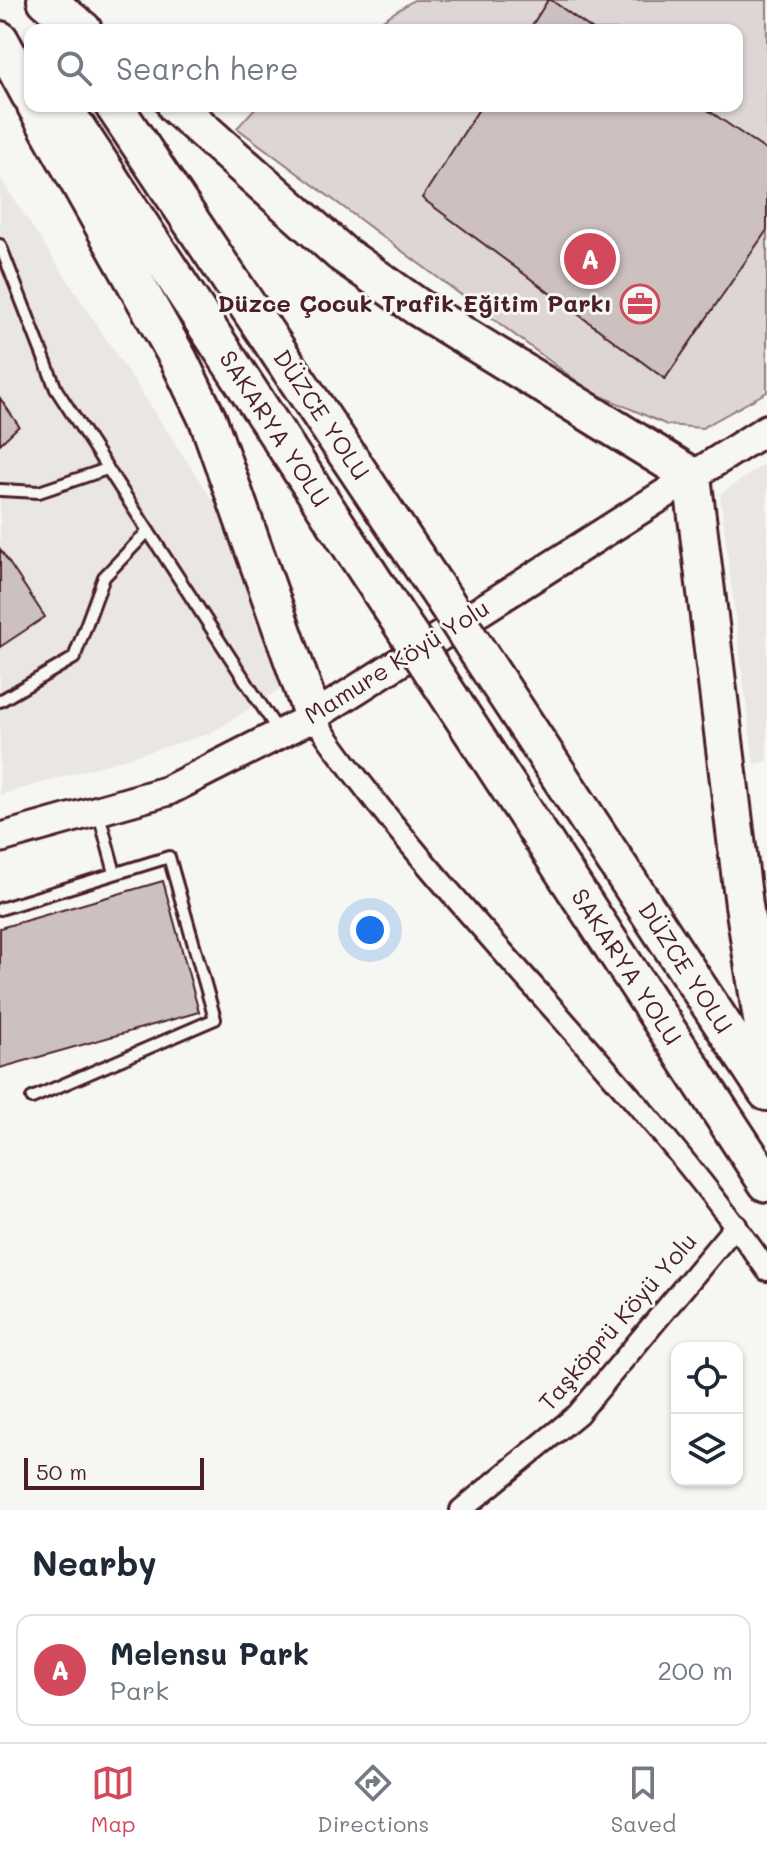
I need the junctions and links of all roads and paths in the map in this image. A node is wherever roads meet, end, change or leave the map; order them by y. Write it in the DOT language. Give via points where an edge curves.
graph roads {
  1 [pos="45,0"];
  2 [pos="0,12"];
  3 [pos="60,24"];
  4 [pos="75,24"];
  5 [pos="0,40"];
  6 [pos="24,49"];
  7 [pos="24,84"];
  8 [pos="39,112"];
  9 [pos="66,112"];
  10 [pos="118,112"];
  11 [pos="183,112"];
  12 [pos="0,245"];
  13 [pos="767,429"];
  14 [pos="107,469"];
  15 [pos="692,476"];
  16 [pos="0,490"];
  17 [pos="148,531"];
  18 [pos="0,701"];
  19 [pos="313,717"];
  20 [pos="279,733"];
  21 [pos="98,811"];
  22 [pos="0,838"];
  23 [pos="115,873"];
  24 [pos="0,909"];
  25 [pos="767,1051"];
  26 [pos="767,1092"];
  27 [pos="32,1098"];
  28 [pos="767,1183"];
  29 [pos="736,1225"];
  30 [pos="767,1270"];
  31 [pos="461,1510"];
  1 -- 3 [label="highway"];
  1 -- 4 [label="highway"];
  2 -- 6 [label="highway"];
  5 -- 7 [label="highway"];
  8 -- 19 [label="highway" via="208,420"];
  9 -- 28 [label="highway, SAKARYA YOLU, bridge"];
  10 -- 26 [label="highway, DÜZCE YOLU, bridge"];
  11 -- 15 [label="highway" via="341,253 419,308"];
  12 -- 14 [label="lane" via="56,389"];
  13 -- 15 [label="street, Mamure Köyü Yolu"];
  14 -- 16 [label="lane" via="39,492"];
  14 -- 17 [label="lane"];
  15 -- 19 [label="street, Mamure Köyü Yolu"];
  15 -- 25 [label="highway"];
  17 -- 18 [label="lane" via="104,577 74,658"];
  17 -- 20 [label="lane"];
  19 -- 20 [label="street, Mamure Köyü Yolu"];
  19 -- 29 [label="street" via="380,809"];
  20 -- 21 [label="street, Mamure Köyü Yolu" via="167,791"];
  21 -- 22 [label="street, Mamure Köyü Yolu"];
  21 -- 23 [label="lane"];
  23 -- 24 [label="lane"];
  23 -- 27 [label="lane" via="169,857 215,1019"];
  29 -- 30 [label="street"];
  29 -- 31 [label="street, Taşköprü Köyü Yolu" via="578,1414"];
}
